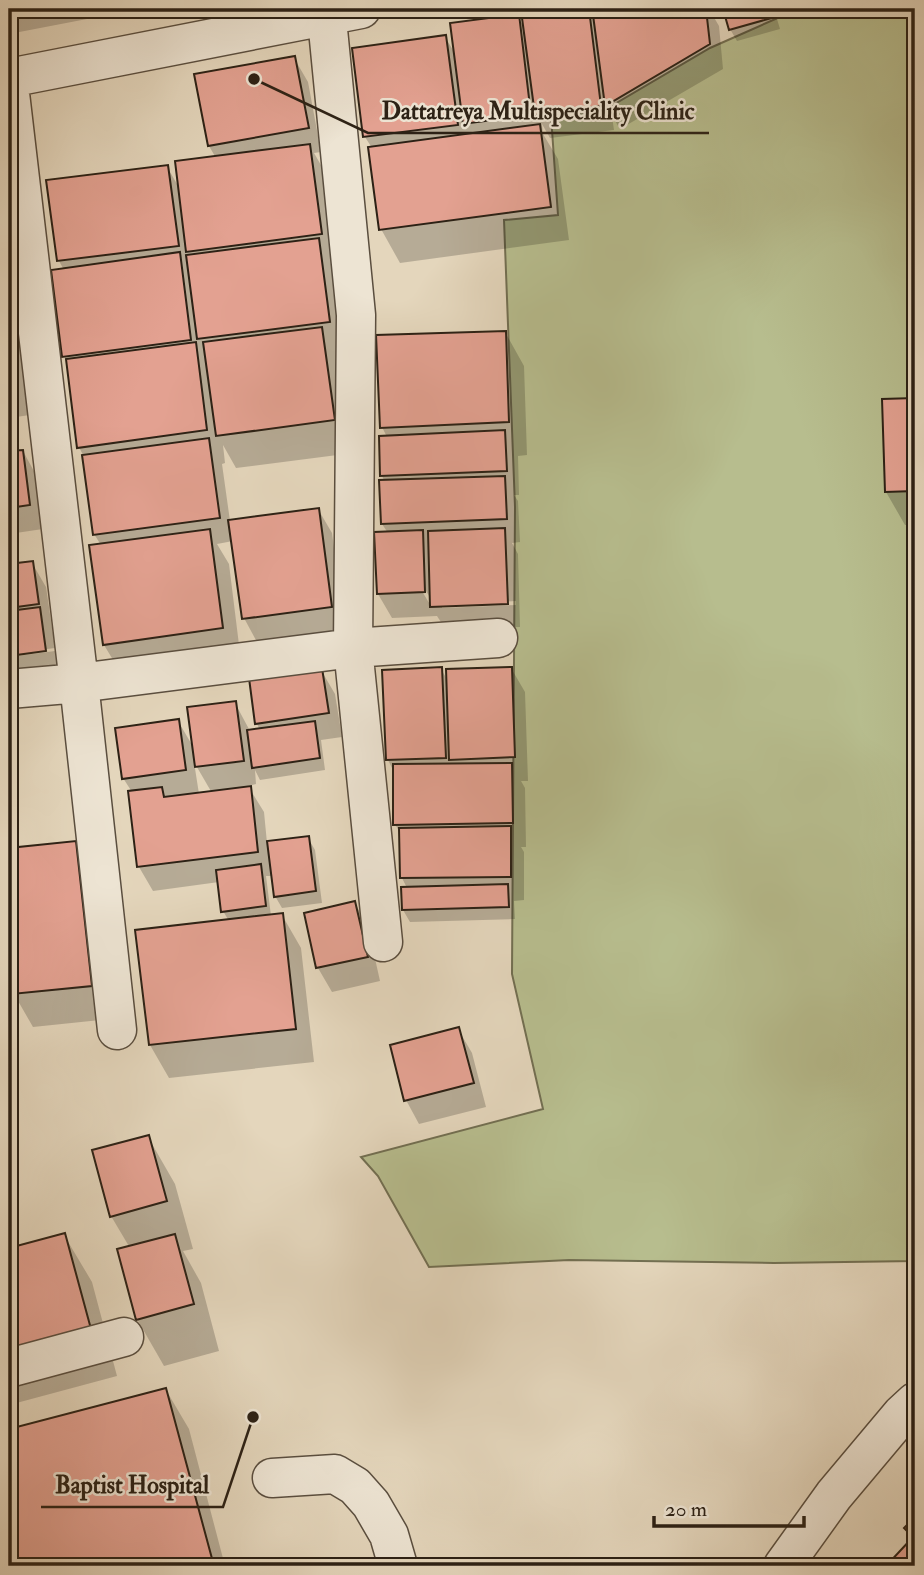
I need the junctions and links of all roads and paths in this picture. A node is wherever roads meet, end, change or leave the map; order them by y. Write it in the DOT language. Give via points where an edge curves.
graph roads {
  1 [pos="338,11"];
  2 [pos="9,78"];
  3 [pos="9,85"];
  4 [pos="498,638"];
  5 [pos="353,648"];
  6 [pos="79,683"];
  7 [pos="9,689"];
  8 [pos="383,942"];
  9 [pos="117,1031"];
  10 [pos="124,1337"];
  11 [pos="9,1368"];
  12 [pos="915,1402"];
  13 [pos="272,1478"];
  14 [pos="398,1566"];
  15 [pos="783,1566"];
  1 -- 2 [label="street"];
  1 -- 5 [label="street" via="356,315"];
  3 -- 6 [label="street"];
  4 -- 5 [label="street"];
  5 -- 6 [label="street"];
  5 -- 8 [label="street"];
  6 -- 7 [label="street"];
  6 -- 9 [label="street"];
  10 -- 11 [label="street"];
  12 -- 15 [label="street" via="834,1495"];
  13 -- 14 [label="street" via="335,1474 355,1486 389,1535"];
}
